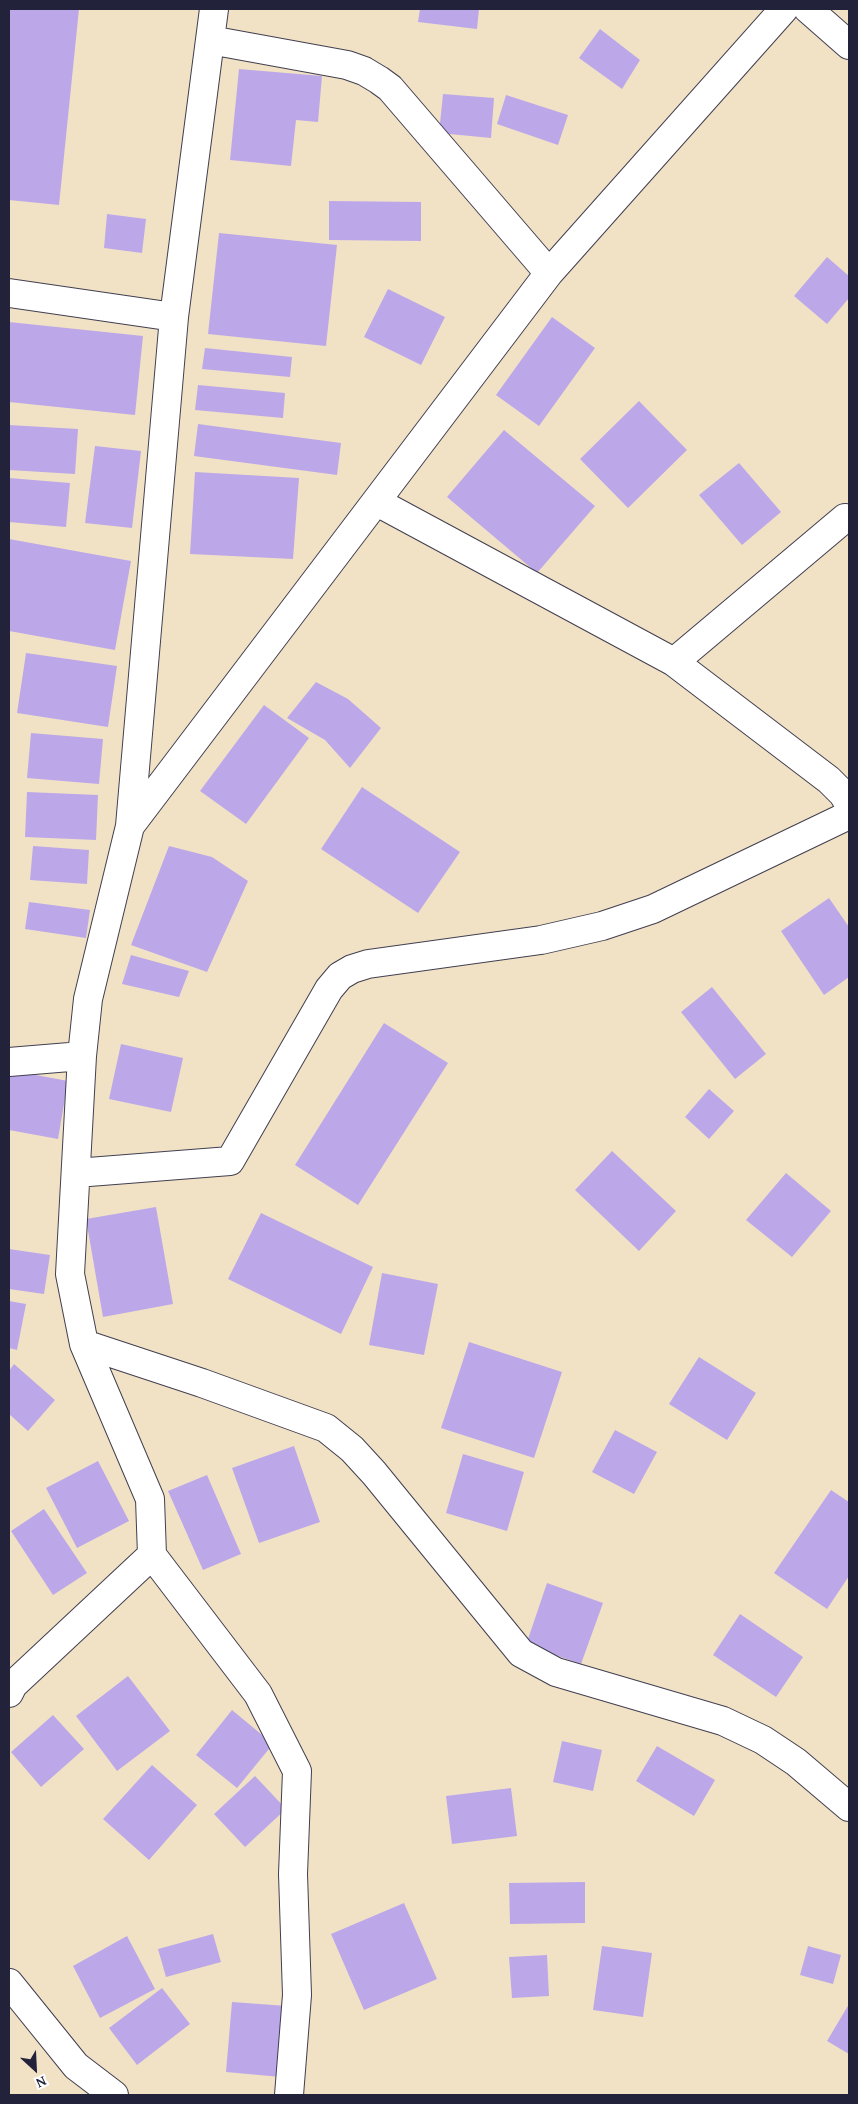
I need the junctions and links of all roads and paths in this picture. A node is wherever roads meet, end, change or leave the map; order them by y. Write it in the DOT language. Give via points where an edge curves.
graph roads {
  1 [pos="214,9"];
  2 [pos="784,9"];
  3 [pos="808,9"];
  4 [pos="210,40"];
  5 [pos="849,45"];
  6 [pos="549,273"];
  7 [pos="9,294"];
  8 [pos="174,317"];
  9 [pos="377,502"];
  10 [pos="845,518"];
  11 [pos="674,662"];
  12 [pos="849,804"];
  13 [pos="849,815"];
  14 [pos="130,826"];
  15 [pos="82,1056"];
  16 [pos="9,1062"];
  17 [pos="76,1173"];
  18 [pos="84,1344"];
  19 [pos="152,1555"];
  20 [pos="9,1693"];
  21 [pos="849,1807"];
  22 [pos="9,1983"];
  23 [pos="114,2095"];
  24 [pos="289,2095"];
  1 -- 4 [label="street"];
  2 -- 6 [label="street"];
  3 -- 5 [label="street"];
  4 -- 6 [label="street" via="347,65 364,70 379,80"];
  4 -- 8 [label="street"];
  6 -- 9 [label="street"];
  7 -- 8 [label="street"];
  8 -- 14 [label="street"];
  9 -- 11 [label="street"];
  9 -- 14 [label="street"];
  10 -- 11 [label="street"];
  11 -- 12 [label="street" via="829,780"];
  13 -- 17 [label="street" via="654,909 602,926 541,940 368,964 352,969 340,976 329,989 230,1161"];
  14 -- 15 [label="street" via="88,999"];
  15 -- 16 [label="street"];
  15 -- 17 [label="street"];
  17 -- 18 [label="street" via="70,1274"];
  18 -- 19 [label="street" via="150,1499"];
  18 -- 21 [label="street" via="326,1428 374,1473 521,1653 556,1672 723,1721 763,1740 796,1762"];
  19 -- 20 [label="street"];
  19 -- 24 [label="street" via="258,1694 297,1771 293,1874 297,1995"];
  22 -- 23 [label="street" via="76,2066"];
}
